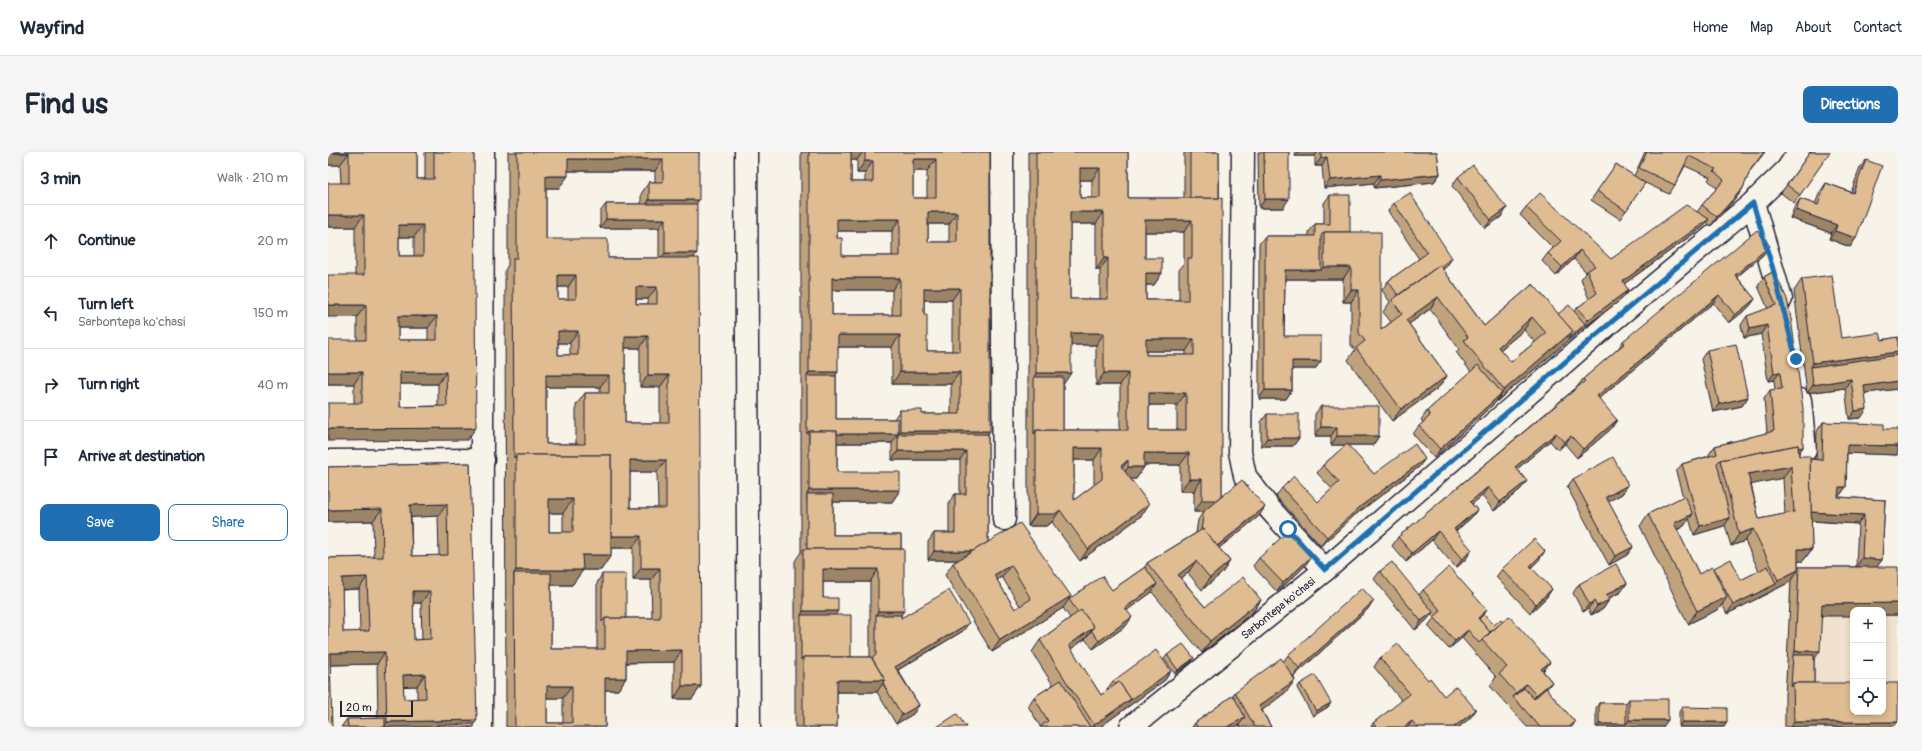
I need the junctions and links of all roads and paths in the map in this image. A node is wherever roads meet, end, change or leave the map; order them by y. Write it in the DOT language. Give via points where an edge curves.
graph roads {
  1 [pos="483,152"];
  2 [pos="746,152"];
  3 [pos="1002,152"];
  4 [pos="1243,152"];
  5 [pos="1799,152"];
  6 [pos="1753,203"];
  7 [pos="1786,322"];
  8 [pos="1798,382"];
  9 [pos="1805,450"];
  10 [pos="483,460"];
  11 [pos="328,461"];
  12 [pos="1004,519"];
  13 [pos="1325,570"];
  14 [pos="481,727"];
  15 [pos="749,727"];
  16 [pos="1131,727"];
  1 -- 10 [label="street"];
  2 -- 15 [label="street"];
  3 -- 12 [label="street"];
  4 -- 13 [label="street" via="1240,452 1245,476 1269,508"];
  5 -- 6 [label="street, Sarbontepa ko'chasi" via="1787,170"];
  6 -- 7 [label="street"];
  6 -- 13 [label="street, Sarbontepa ko'chasi" via="1613,320"];
  8 -- 9 [label="street"];
  10 -- 11 [label="street"];
  10 -- 14 [label="street"];
  13 -- 16 [label="street, Sarbontepa ko'chasi"];
}
